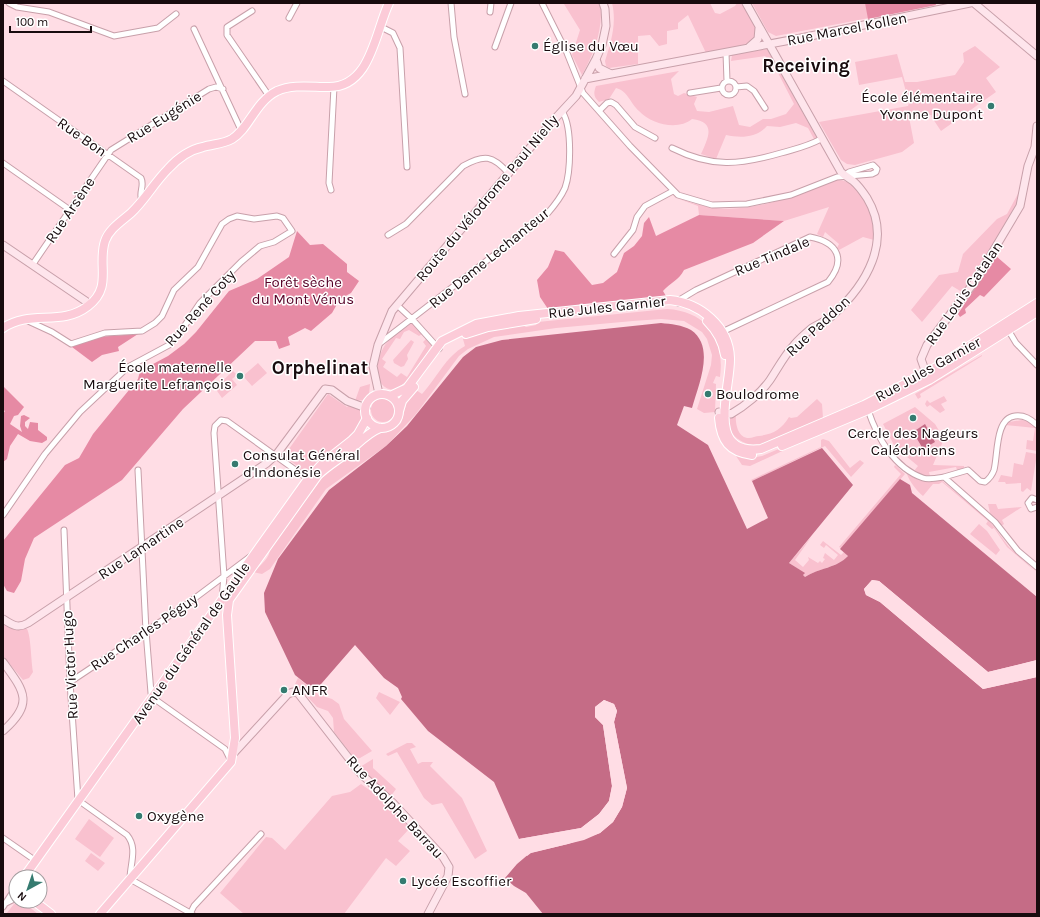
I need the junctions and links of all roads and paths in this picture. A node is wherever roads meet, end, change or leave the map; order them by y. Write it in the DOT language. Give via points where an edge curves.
graph roads {
  1 [pos="9,3"];
  2 [pos="297,3"];
  3 [pos="389,3"];
  4 [pos="451,3"];
  5 [pos="491,3"];
  6 [pos="511,3"];
  7 [pos="542,3"];
  8 [pos="603,3"];
  9 [pos="746,3"];
  10 [pos="970,3"];
  11 [pos="974,3"];
  12 [pos="982,3"];
  13 [pos="959,6"];
  14 [pos="252,11"];
  15 [pos="490,12"];
  16 [pos="176,14"];
  17 [pos="987,14"];
  18 [pos="289,18"];
  19 [pos="759,25"];
  20 [pos="381,26"];
  21 [pos="194,29"];
  22 [pos="770,44"];
  23 [pos="495,47"];
  24 [pos="746,48"];
  25 [pos="726,52"];
  26 [pos="1037,56"];
  27 [pos="596,59"];
  28 [pos="613,75"];
  29 [pos="585,79"];
  30 [pos="3,81"];
  31 [pos="727,81"];
  32 [pos="334,87"];
  33 [pos="582,87"];
  34 [pos="736,87"];
  35 [pos="722,88"];
  36 [pos="223,89"];
  37 [pos="690,93"];
  38 [pos="465,94"];
  39 [pos="269,96"];
  40 [pos="565,106"];
  41 [pos="765,108"];
  42 [pos="599,111"];
  43 [pos="1037,126"];
  44 [pos="241,130"];
  45 [pos="655,138"];
  46 [pos="821,139"];
  47 [pos="672,148"];
  48 [pos="1035,150"];
  49 [pos="108,155"];
  50 [pos="3,163"];
  51 [pos="407,167"];
  52 [pos="509,174"];
  53 [pos="844,176"];
  54 [pos="331,190"];
  55 [pos="672,191"];
  56 [pos="142,201"];
  57 [pos="70,210"];
  58 [pos="388,235"];
  59 [pos="3,245"];
  60 [pos="614,254"];
  61 [pos="32,264"];
  62 [pos="680,301"];
  63 [pos="1037,303"];
  64 [pos="90,304"];
  65 [pos="397,305"];
  66 [pos="661,306"];
  67 [pos="693,311"];
  68 [pos="1037,312"];
  69 [pos="23,319"];
  70 [pos="412,319"];
  71 [pos="494,320"];
  72 [pos="709,323"];
  73 [pos="3,328"];
  74 [pos="481,329"];
  75 [pos="1005,329"];
  76 [pos="722,332"];
  77 [pos="378,345"];
  78 [pos="441,347"];
  79 [pos="724,347"];
  80 [pos="960,361"];
  81 [pos="1037,365"];
  82 [pos="926,373"];
  83 [pos="379,394"];
  84 [pos="893,394"];
  85 [pos="390,396"];
  86 [pos="366,408"];
  87 [pos="868,410"];
  88 [pos="399,411"];
  89 [pos="721,412"];
  90 [pos="842,414"];
  91 [pos="367,418"];
  92 [pos="1037,425"];
  93 [pos="380,428"];
  94 [pos="276,455"];
  95 [pos="138,470"];
  96 [pos="944,477"];
  97 [pos="308,479"];
  98 [pos="219,494"];
  99 [pos="1037,498"];
  100 [pos="1037,507"];
  101 [pos="3,515"];
  102 [pos="64,530"];
  103 [pos="142,546"];
  104 [pos="255,553"];
  105 [pos="1037,567"];
  106 [pos="224,576"];
  107 [pos="66,599"];
  108 [pos="225,600"];
  109 [pos="210,617"];
  110 [pos="3,619"];
  111 [pos="228,629"];
  112 [pos="146,631"];
  113 [pos="3,662"];
  114 [pos="70,682"];
  115 [pos="153,697"];
  116 [pos="3,731"];
  117 [pos="235,738"];
  118 [pos="246,742"];
  119 [pos="232,758"];
  120 [pos="78,800"];
  121 [pos="261,834"];
  122 [pos="3,838"];
  123 [pos="36,861"];
  124 [pos="30,869"];
  125 [pos="130,879"];
  126 [pos="100,914"];
  127 [pos="191,914"];
  128 [pos="428,914"];
  1 -- 16 [label="street" via="17,7 49,12 114,36 158,28"];
  2 -- 18 [label="street"];
  3 -- 20 [label="main road"];
  4 -- 38 [label="street" via="454,37"];
  5 -- 15 [label="street"];
  6 -- 23 [label="street"];
  7 -- 33 [label="street"];
  8 -- 27 [label="street, Route du Vélodrome Paul Nielly" via="606,26"];
  9 -- 19 [label="street, Rue Paddon"];
  10 -- 13 [label="street, Rue Marcel Kollen"];
  11 -- 17 [label="street"];
  12 -- 17 [label="street"];
  13 -- 17 [label="street"];
  13 -- 22 [label="street, Rue Marcel Kollen"];
  14 -- 39 [label="street" via="227,27 227,35"];
  17 -- 26 [label="street"];
  19 -- 22 [label="street, Rue Paddon"];
  19 -- 24 [label="street" via="758,39"];
  20 -- 32 [label="main road" via="362,69 348,81"];
  20 -- 51 [label="street" via="393,33 400,48"];
  21 -- 36 [label="street"];
  22 -- 24 [label="street, Rue Marcel Kollen"];
  22 -- 46 [label="street, Rue Paddon"];
  24 -- 25 [label="street, Rue Marcel Kollen"];
  25 -- 28 [label="street, Rue Marcel Kollen"];
  25 -- 31 [label="street"];
  27 -- 28 [label="street" via="601,71"];
  27 -- 29 [label="street, Route du Vélodrome Paul Nielly"];
  28 -- 29 [label="street, Rue Marcel Kollen"];
  29 -- 33 [label="street, Route du Vélodrome Paul Nielly"];
  30 -- 49 [label="street, Rue Bon"];
  31 -- 34 [label="street"];
  31 -- 35 [label="street"];
  32 -- 39 [label="main road" via="286,88"];
  32 -- 54 [label="street" via="329,184"];
  33 -- 40 [label="street, Route du Vélodrome Paul Nielly"];
  33 -- 42 [label="street"];
  34 -- 35 [label="street" via="733,94 729,95 724,94"];
  34 -- 41 [label="street" via="747,86 754,91"];
  35 -- 37 [label="street"];
  36 -- 44 [label="street"];
  36 -- 49 [label="street, Rue Eugénie" via="209,89 114,148"];
  39 -- 44 [label="main road"];
  40 -- 52 [label="street, Route du Vélodrome Paul Nielly"];
  40 -- 70 [label="street, Rue Dame Lechanteur" via="563,113 569,132 568,168 565,187 548,214"];
  42 -- 45 [label="street" via="611,102 635,127"];
  42 -- 55 [label="street"];
  43 -- 48 [label="street, Rue Louis Catalan"];
  44 -- 56 [label="main road" via="227,141 202,147 183,156 167,170"];
  46 -- 47 [label="street" via="807,147 742,163 696,159"];
  46 -- 53 [label="street, Rue Paddon"];
  48 -- 82 [label="street, Rue Louis Catalan" via="1020,206 976,280 927,345 921,359"];
  49 -- 56 [label="street, Rue Bon" via="141,178"];
  49 -- 57 [label="street, Rue Arsène"];
  50 -- 57 [label="street"];
  52 -- 58 [label="street" via="496,161 488,158 472,161 406,224"];
  52 -- 65 [label="street, Route du Vélodrome Paul Nielly"];
  53 -- 53 [label="street" via="872,174 878,169 873,165"];
  53 -- 55 [label="street" via="791,194 747,204 712,204"];
  53 -- 89 [label="street, Rue Paddon" via="856,184 874,214 878,242 869,270 854,292 832,316 811,329 794,345 779,363 769,381 752,398 731,414"];
  55 -- 60 [label="street" via="645,206 637,217 633,230"];
  56 -- 64 [label="main road" via="107,235 103,251 104,278 99,294"];
  57 -- 61 [label="street, Rue Arsène"];
  59 -- 61 [label="street"];
  61 -- 64 [label="street"];
  62 -- 66 [label="street, Rue Tindale"];
  62 -- 67 [label="street"];
  62 -- 71 [label="main road, Rue Jules Garnier" via="670,300"];
  62 -- 76 [label="main road, Rue Jules Garnier" via="702,311"];
  62 -- 76 [label="street, Rue Tindale" via="696,290 810,236 823,239 834,249 838,263 828,282"];
  63 -- 75 [label="main road, Rue Jules Garnier"];
  64 -- 69 [label="main road" via="64,317"];
  65 -- 70 [label="street"];
  65 -- 77 [label="street, Route du Vélodrome Paul Nielly" via="389,317"];
  66 -- 67 [label="main road, Rue Jules Garnier" via="679,306"];
  66 -- 74 [label="main road, Rue Jules Garnier" via="528,320"];
  67 -- 72 [label="main road, Rue Jules Garnier"];
  68 -- 75 [label="main road, Rue Jules Garnier"];
  69 -- 73 [label="main road"];
  69 -- 101 [label="street, Rue René Coty" via="71,344 105,333 142,331 162,316 174,290 198,267 222,224 237,216 254,219 277,216 283,218 292,231 274,242 260,246 241,262 200,303 169,345 128,367 80,412 45,454"];
  70 -- 77 [label="street, Rue Dame Lechanteur"];
  70 -- 78 [label="street"];
  71 -- 74 [label="main road" via="492,324 484,325"];
  71 -- 78 [label="main road, Rue Jules Garnier" via="456,333 458,335"];
  72 -- 76 [label="street" via="713,323"];
  72 -- 79 [label="main road, Rue Jules Garnier"];
  74 -- 78 [label="main road, Rue Jules Garnier"];
  75 -- 80 [label="main road, Rue Jules Garnier"];
  75 -- 81 [label="street"];
  75 -- 82 [label="main road, Rue Jules Garnier"];
  76 -- 79 [label="street"];
  76 -- 89 [label="main road, Rue Jules Garnier" via="728,344 730,358"];
  77 -- 83 [label="street, Route du Vélodrome Paul Nielly" via="373,366"];
  78 -- 85 [label="main road, Rue Jules Garnier" via="426,361 407,388"];
  78 -- 88 [label="main road, Rue Jules Garnier" via="402,401"];
  79 -- 89 [label="main road, Rue Jules Garnier"];
  80 -- 82 [label="street" via="932,376"];
  80 -- 84 [label="main road, Rue Jules Garnier" via="930,380"];
  82 -- 84 [label="main road, Rue Jules Garnier"];
  83 -- 85 [label="main road"];
  83 -- 86 [label="main road" via="370,399"];
  84 -- 87 [label="main road, Rue Jules Garnier"];
  84 -- 90 [label="main road, Rue Jules Garnier"];
  85 -- 88 [label="main road" via="397,402"];
  86 -- 91 [label="main road"];
  86 -- 94 [label="street, Rue Lamartine" via="347,401 332,390 325,389"];
  87 -- 89 [label="main road, Rue Jules Garnier" via="793,442 753,455 736,451 724,440 720,429"];
  87 -- 90 [label="street" via="864,408"];
  87 -- 96 [label="street" via="888,451 895,459 911,472 924,478"];
  88 -- 93 [label="main road" via="394,424"];
  89 -- 90 [label="main road, Rue Jules Garnier" via="726,434 743,448 751,450 761,449"];
  91 -- 93 [label="main road" via="370,423"];
  91 -- 97 [label="main road, Avenue du Général de Gaulle" via="358,434"];
  92 -- 96 [label="street" via="1022,416 1011,417 1004,423 1000,430 994,470 985,482 980,481 968,470"];
  93 -- 108 [label="main road, Avenue du Général de Gaulle" via="370,432 318,475"];
  94 -- 97 [label="street"];
  94 -- 98 [label="street, Rue Lamartine"];
  94 -- 98 [label="street" via="227,421 221,420 215,426 214,433"];
  95 -- 103 [label="street"];
  96 -- 105 [label="street" via="994,522 1018,551"];
  97 -- 104 [label="main road, Avenue du Général de Gaulle"];
  98 -- 103 [label="street, Rue Lamartine"];
  98 -- 106 [label="street"];
  99 -- 100 [label="street" via="1030,499 1028,505 1031,509"];
  102 -- 107 [label="street, Rue Victor Hugo"];
  103 -- 107 [label="street, Rue Lamartine"];
  103 -- 112 [label="street"];
  104 -- 106 [label="street, Rue Charles Péguy"];
  104 -- 108 [label="main road, Avenue du Général de Gaulle"];
  106 -- 108 [label="street"];
  106 -- 112 [label="street, Rue Charles Péguy"];
  107 -- 110 [label="street, Rue Lamartine" via="24,626 16,626"];
  107 -- 114 [label="street, Rue Victor Hugo"];
  108 -- 109 [label="main road, Avenue du Général de Gaulle"];
  108 -- 111 [label="main road"];
  109 -- 111 [label="main road" via="220,617"];
  109 -- 115 [label="main road, Avenue du Général de Gaulle"];
  111 -- 117 [label="main road"];
  112 -- 114 [label="street, Rue Charles Péguy"];
  112 -- 115 [label="street" via="150,690"];
  113 -- 116 [label="street" via="22,690 23,698 20,713"];
  114 -- 120 [label="street, Rue Victor Hugo"];
  115 -- 119 [label="street" via="226,749"];
  115 -- 120 [label="main road, Avenue du Général de Gaulle"];
  117 -- 118 [label="street"];
  117 -- 119 [label="main road"];
  118 -- 119 [label="street, Rue Adolphe Barrau"];
  118 -- 128 [label="street, Rue Adolphe Barrau" via="288,694 298,693 360,774 392,802 443,857 449,867 448,876"];
  119 -- 125 [label="main road"];
  120 -- 123 [label="main road, Avenue du Général de Gaulle"];
  120 -- 125 [label="street" via="131,840 133,852"];
  121 -- 127 [label="street" via="194,906"];
  122 -- 123 [label="street"];
  123 -- 124 [label="main road, Avenue du Général de Gaulle"];
  125 -- 126 [label="main road"];
  125 -- 127 [label="street"];
}
